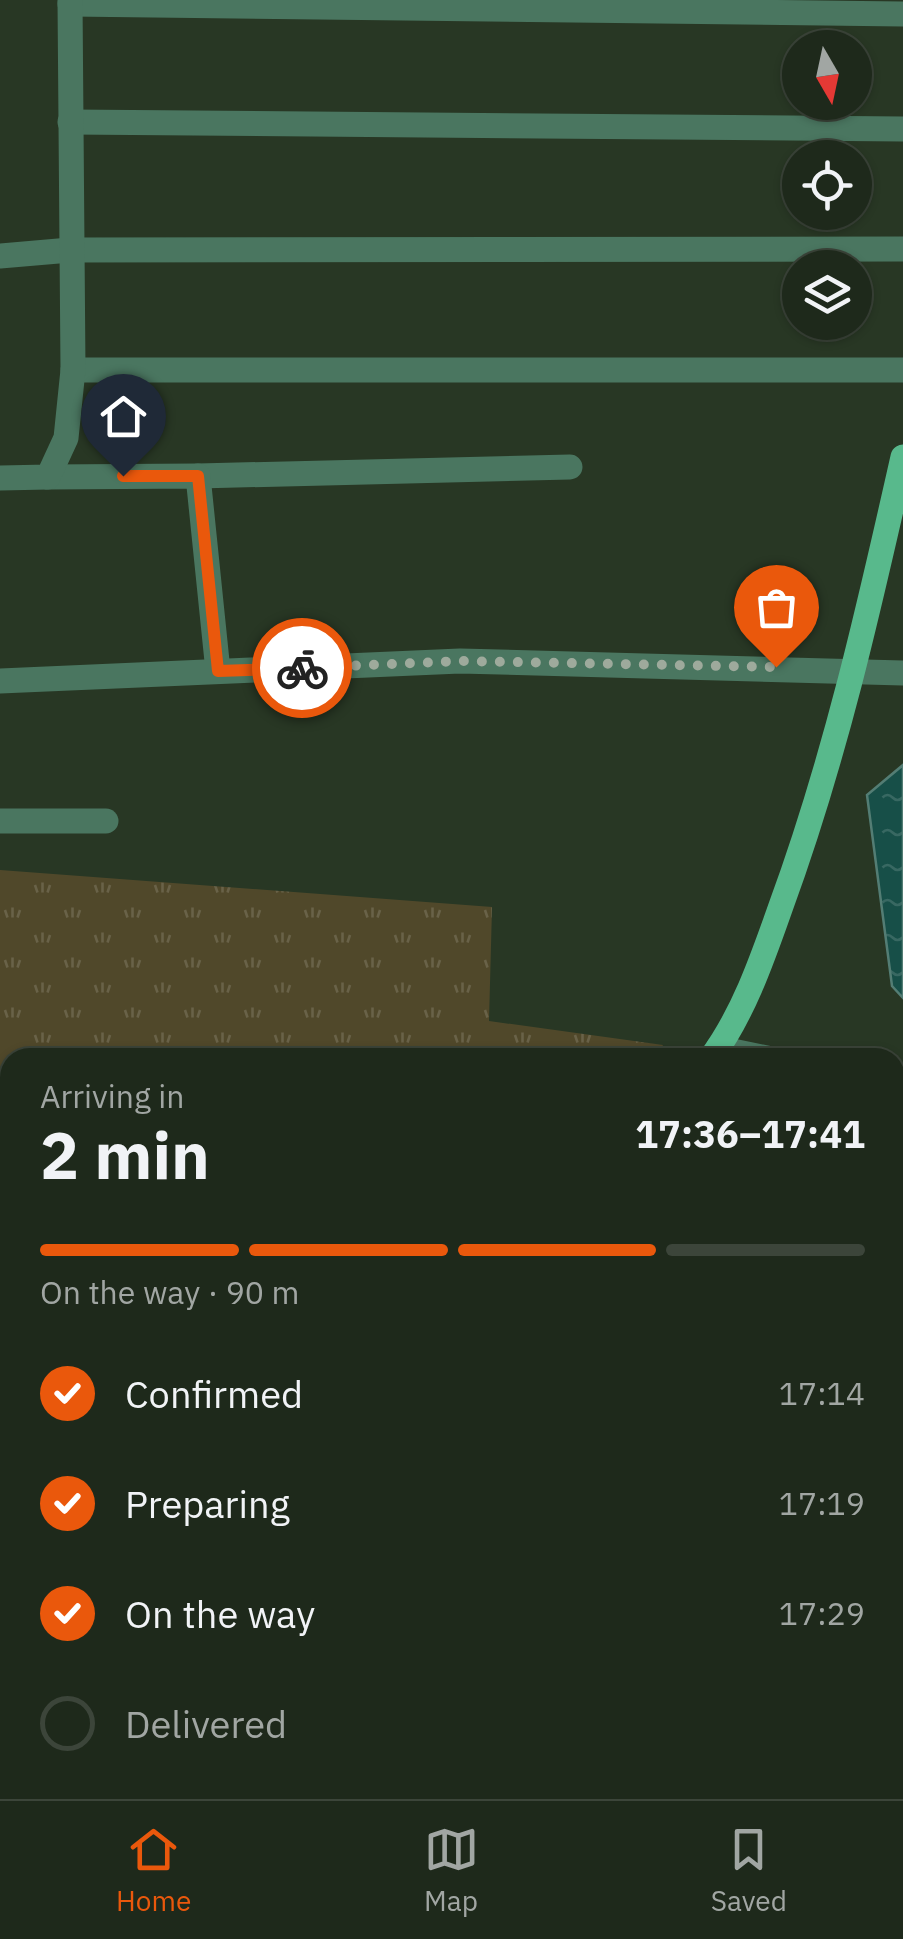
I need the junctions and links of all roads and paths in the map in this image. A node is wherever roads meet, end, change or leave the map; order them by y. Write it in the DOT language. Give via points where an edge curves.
graph roads {
  1 [pos="70,2"];
  2 [pos="903,14"];
  3 [pos="70,122"];
  4 [pos="903,129"];
  5 [pos="903,249"];
  6 [pos="70,250"];
  7 [pos="0,256"];
  8 [pos="73,370"];
  9 [pos="903,370"];
  10 [pos="903,456"];
  11 [pos="570,467"];
  12 [pos="198,476"];
  13 [pos="48,477"];
  14 [pos="0,478"];
  15 [pos="855,669"];
  16 [pos="218,671"];
  17 [pos="903,672"];
  18 [pos="0,681"];
  19 [pos="0,821"];
  20 [pos="106,821"];
  21 [pos="717,1048"];
  1 -- 2 [label="street"];
  1 -- 3 [label="street"];
  3 -- 4 [label="street"];
  3 -- 6 [label="street"];
  5 -- 6 [label="street"];
  6 -- 7 [label="street"];
  6 -- 8 [label="street"];
  8 -- 9 [label="street"];
  8 -- 13 [label="street" via="66,438"];
  10 -- 15 [label="main road"];
  11 -- 12 [label="street"];
  12 -- 13 [label="street"];
  12 -- 16 [label="street"];
  13 -- 14 [label="street"];
  15 -- 16 [label="street" via="460,661"];
  15 -- 17 [label="street"];
  15 -- 21 [label="main road" via="757,973"];
  16 -- 18 [label="street"];
  19 -- 20 [label="street"];
}
